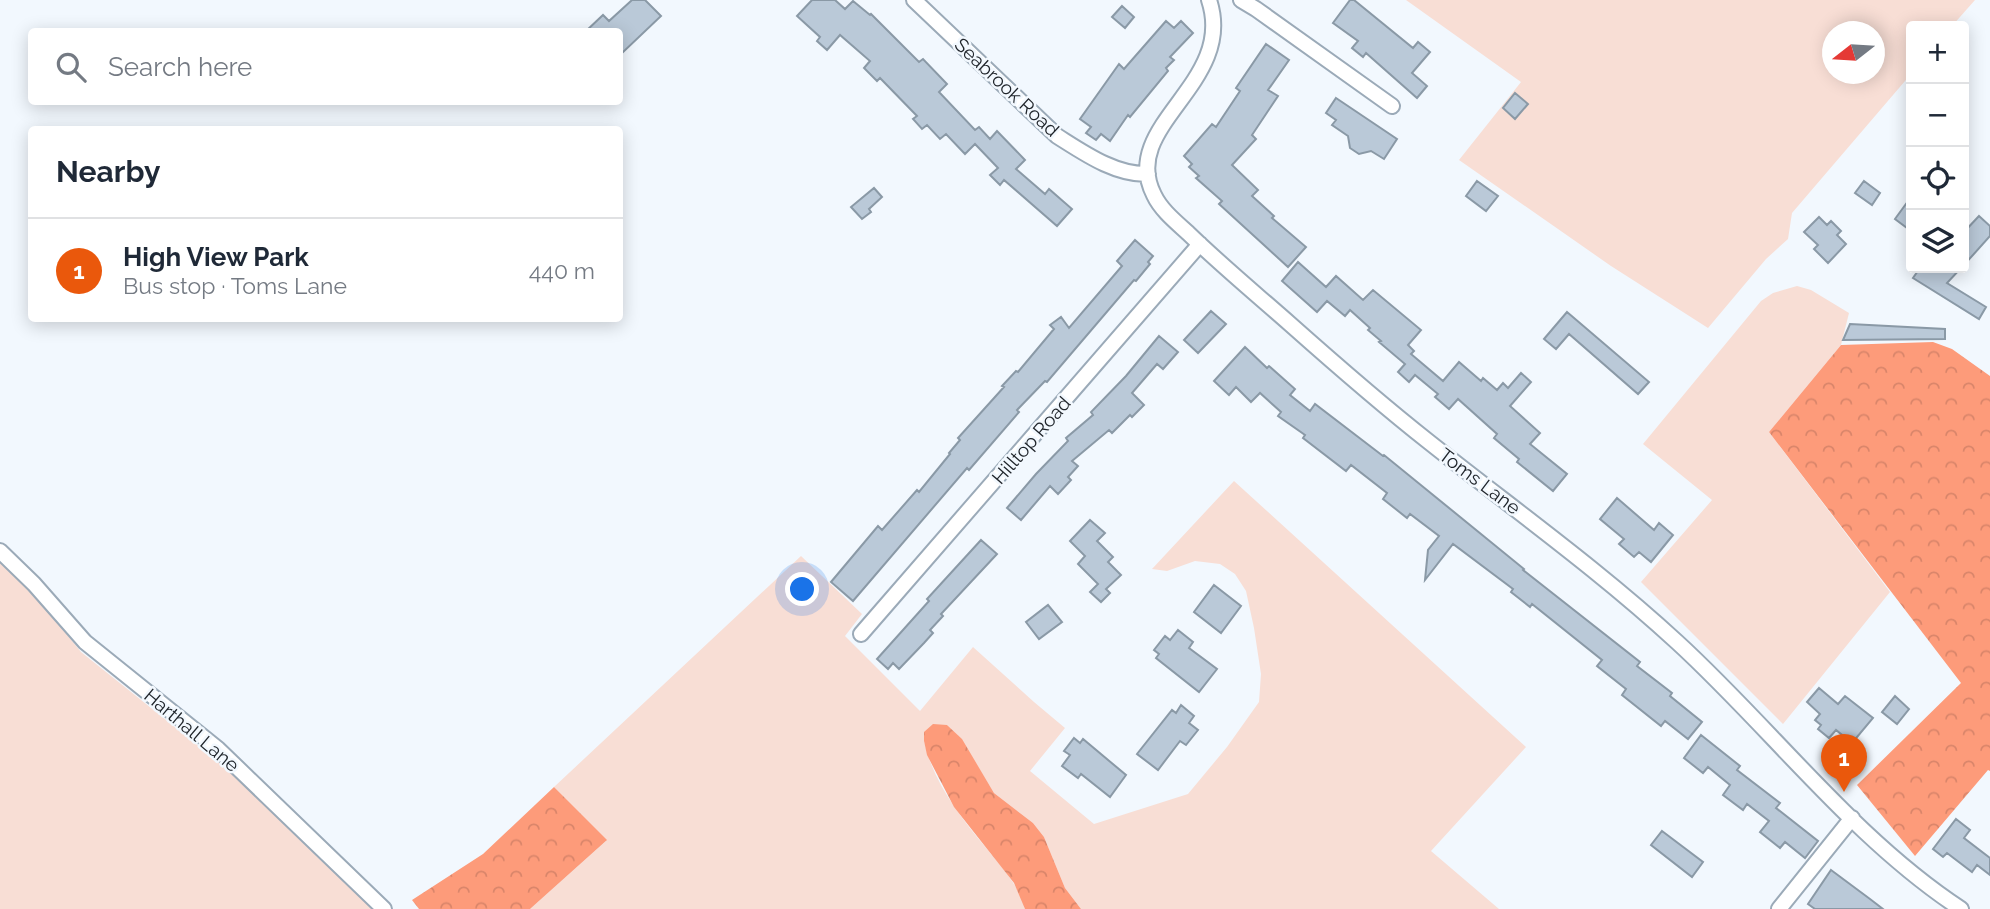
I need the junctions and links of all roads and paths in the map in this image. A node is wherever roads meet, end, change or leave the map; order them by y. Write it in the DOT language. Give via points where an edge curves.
graph roads {
  1 [pos="914,0"];
  2 [pos="1241,0"];
  3 [pos="1213,1"];
  4 [pos="1392,106"];
  5 [pos="1148,174"];
  6 [pos="1200,244"];
  7 [pos="0,551"];
  8 [pos="861,634"];
  9 [pos="1852,818"];
  10 [pos="384,909"];
  11 [pos="1779,909"];
  12 [pos="1961,909"];
  1 -- 5 [label="street, Seabrook Road" via="1058,136 1120,170"];
  2 -- 4 [label="street"];
  3 -- 5 [label="street" via="1211,48 1194,82 1156,134 1148,155"];
  5 -- 6 [label="street, Toms Lane" via="1160,204"];
  6 -- 8 [label="street, Hilltop Road"];
  6 -- 9 [label="street, Toms Lane" via="1427,441 1555,538 1679,643"];
  7 -- 10 [label="street, Harthall Lane" via="85,642 218,749"];
  9 -- 11 [label="street"];
  9 -- 12 [label="street, Toms Lane" via="1917,877"];
}
